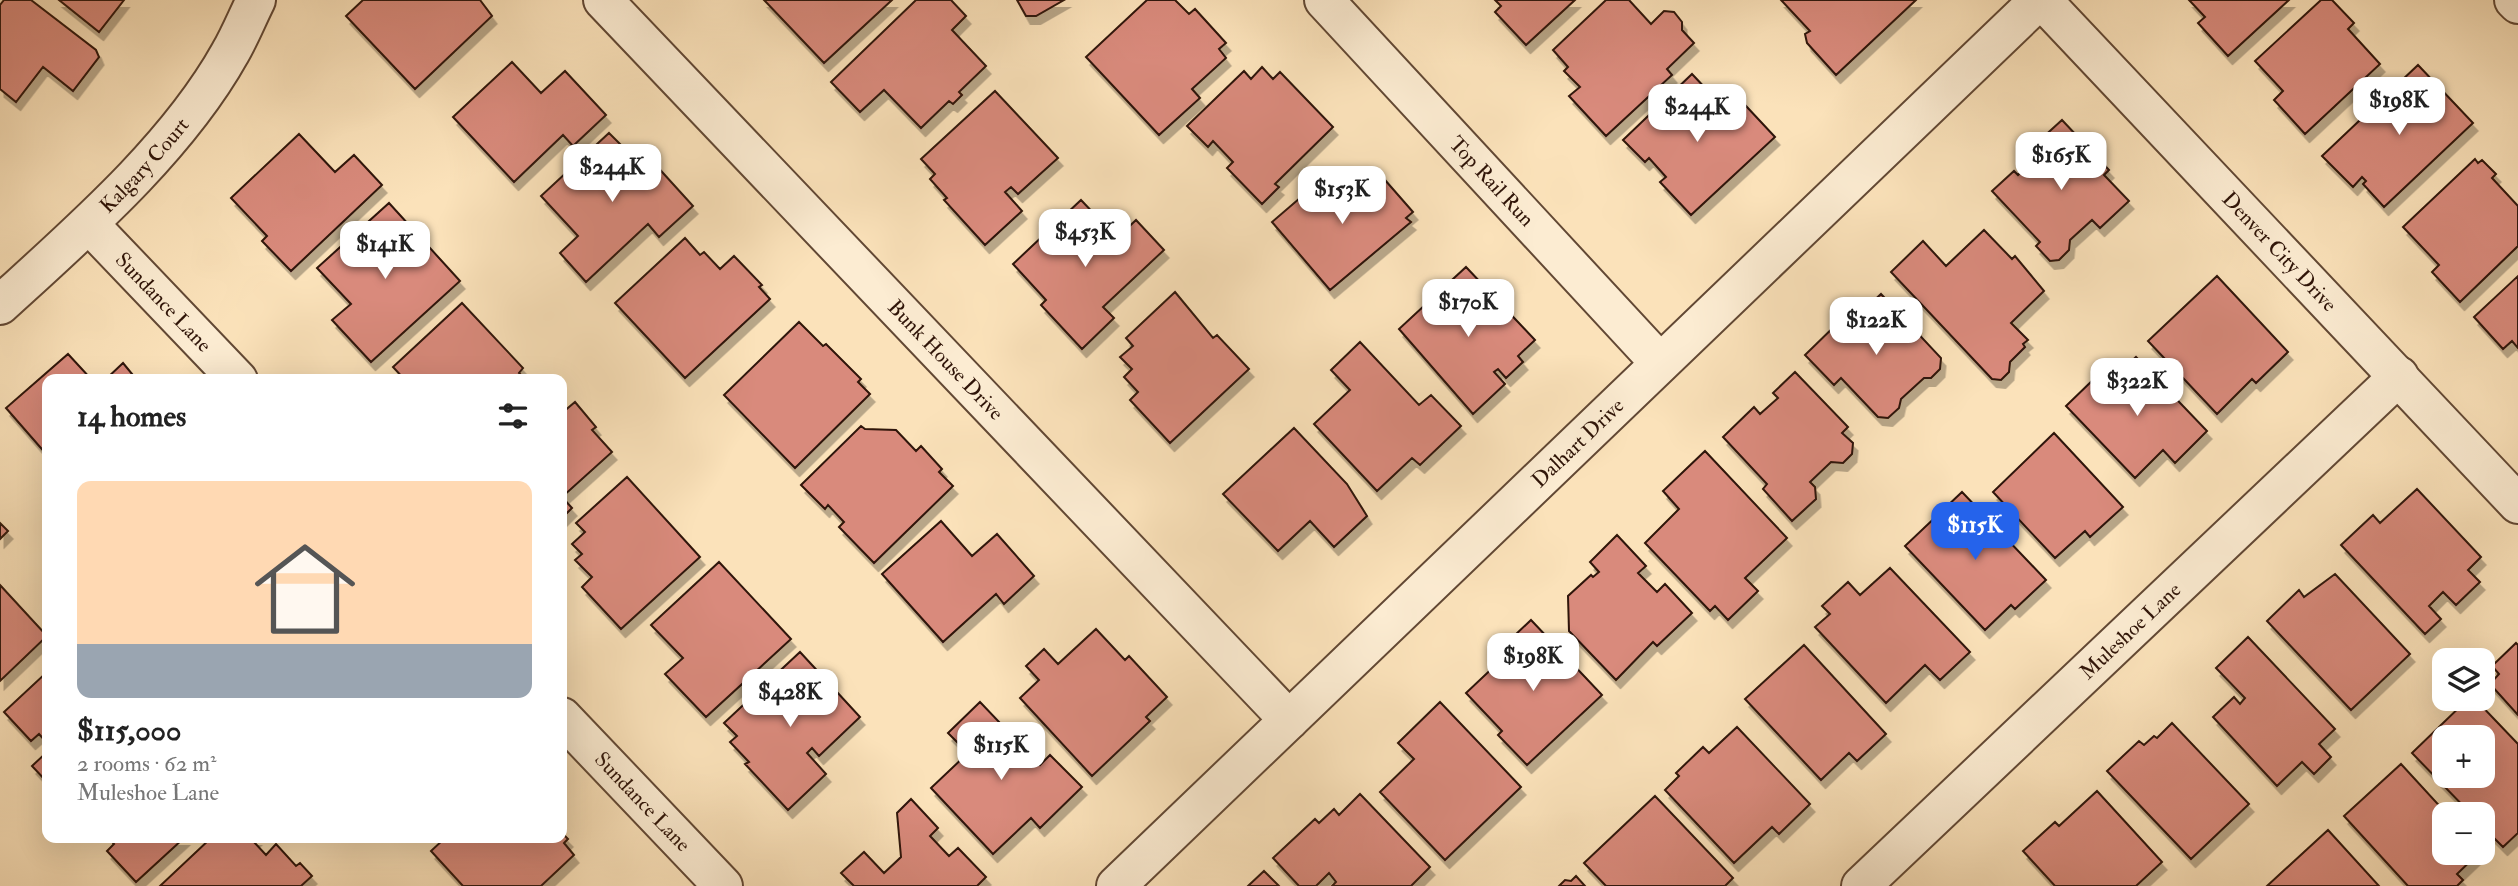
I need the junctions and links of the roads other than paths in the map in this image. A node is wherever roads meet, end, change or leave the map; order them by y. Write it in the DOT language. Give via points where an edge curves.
graph roads {
  1 [pos="256,0"];
  2 [pos="603,0"];
  3 [pos="1324,0"];
  4 [pos="2041,0"];
  5 [pos="2514,0"];
  6 [pos="2518,4"];
  7 [pos="89,224"];
  8 [pos="0,305"];
  9 [pos="1660,363"];
  10 [pos="233,374"];
  11 [pos="2399,376"];
  12 [pos="2518,504"];
  13 [pos="1289,720"];
  14 [pos="567,723"];
  15 [pos="723,886"];
  16 [pos="1116,886"];
  17 [pos="1861,886"];
  1 -- 7 [label="street, Kalgary Court" via="230,54 181,123"];
  2 -- 13 [label="street, Bunk House Drive"];
  3 -- 9 [label="street, Top Rail Run"];
  4 -- 9 [label="street, Dalhart Drive"];
  4 -- 11 [label="street, Denver City Drive"];
  5 -- 6 [label="street"];
  7 -- 8 [label="street, Kalgary Court"];
  7 -- 10 [label="street, Sundance Lane"];
  9 -- 13 [label="street, Dalhart Drive"];
  11 -- 12 [label="street, Denver City Drive"];
  11 -- 17 [label="street, Muleshoe Lane"];
  13 -- 16 [label="street, Dalhart Drive"];
  14 -- 15 [label="street, Sundance Lane"];
}
